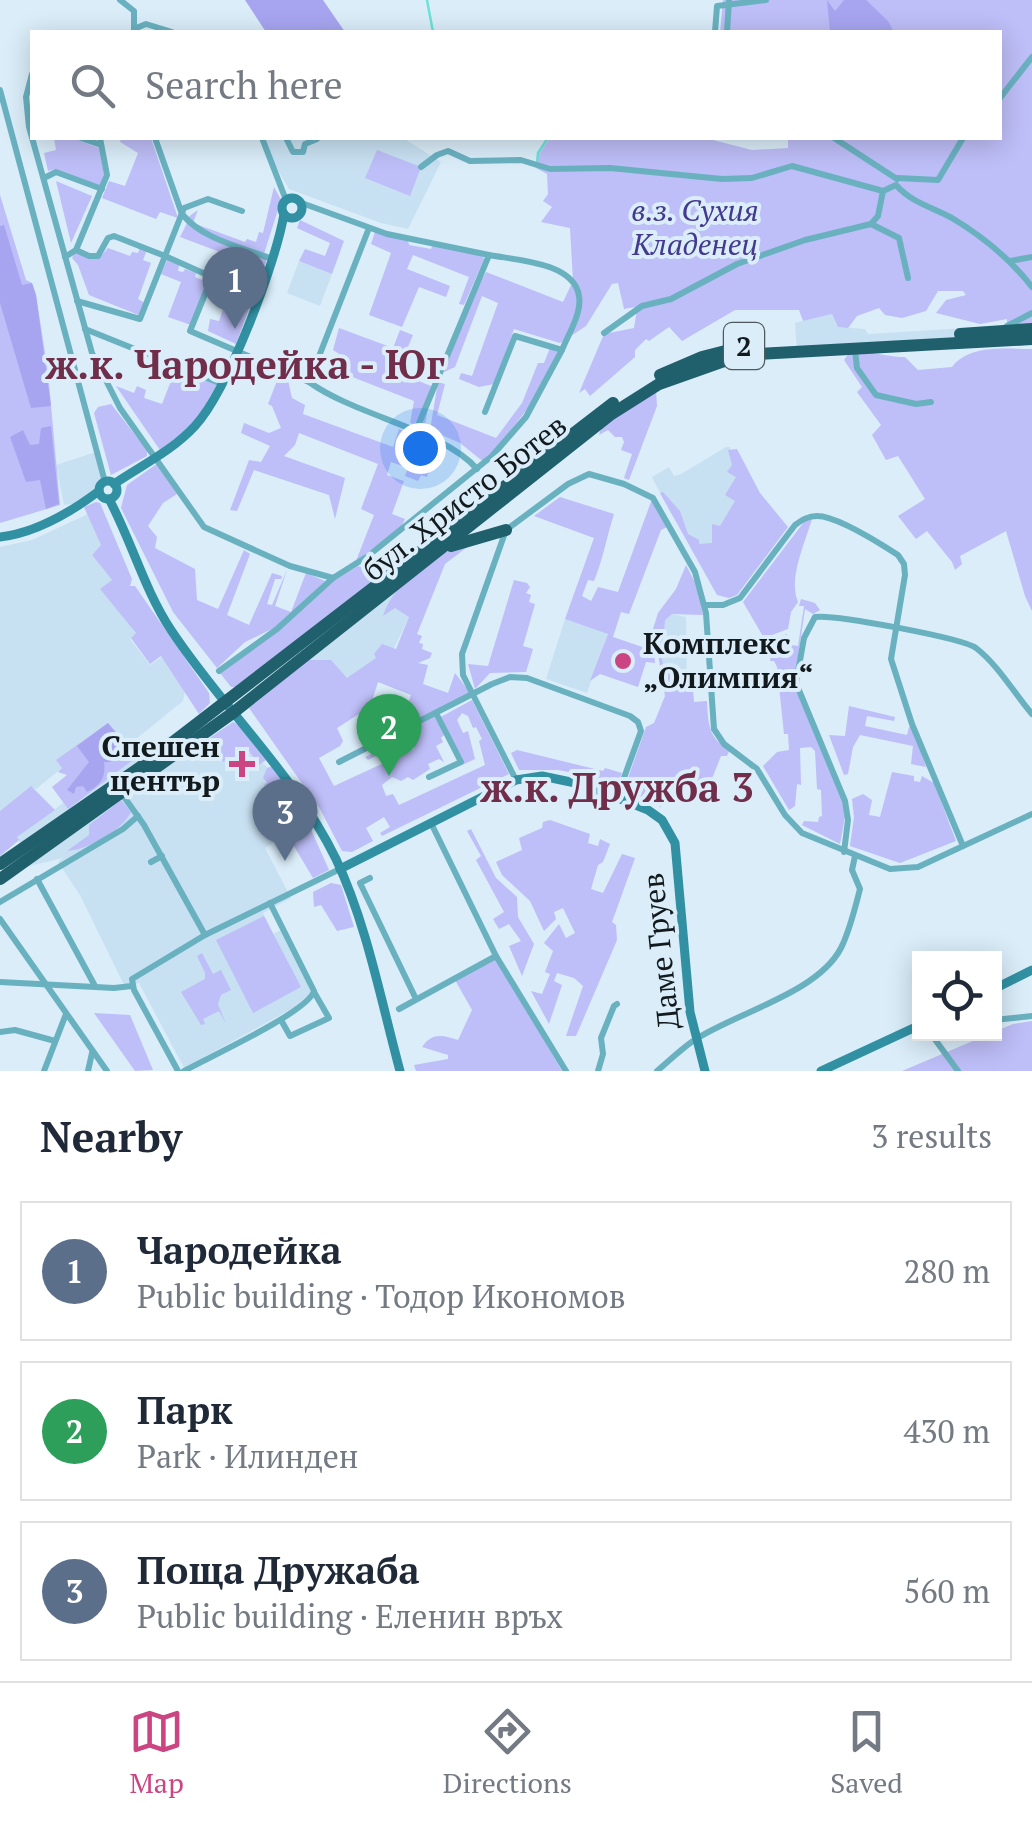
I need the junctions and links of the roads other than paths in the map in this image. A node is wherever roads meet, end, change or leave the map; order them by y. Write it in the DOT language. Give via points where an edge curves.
graph roads {
  1 [pos="120,0"];
  2 [pos="766,0"];
  3 [pos="729,3"];
  4 [pos="134,30"];
  5 [pos="166,30"];
  6 [pos="715,30"];
  7 [pos="728,30"];
  8 [pos="1032,56"];
  9 [pos="30,82"];
  10 [pos="0,90"];
  11 [pos="1002,95"];
  12 [pos="30,121"];
  13 [pos="34,140"];
  14 [pos="156,140"];
  15 [pos="263,140"];
  16 [pos="287,140"];
  17 [pos="315,140"];
  18 [pos="837,140"];
  19 [pos="962,140"];
  20 [pos="101,142"];
  21 [pos="422,168"];
  22 [pos="44,178"];
  23 [pos="897,182"];
  24 [pos="102,189"];
  25 [pos="883,191"];
  26 [pos="286,200"];
  27 [pos="298,210"];
  28 [pos="242,211"];
  29 [pos="182,214"];
  30 [pos="872,224"];
  31 [pos="369,228"];
  32 [pos="76,250"];
  33 [pos="488,255"];
  34 [pos="165,256"];
  35 [pos="65,257"];
  36 [pos="1032,257"];
  37 [pos="272,260"];
  38 [pos="1009,262"];
  39 [pos="908,278"];
  40 [pos="1032,287"];
  41 [pos="77,301"];
  42 [pos="1032,313"];
  43 [pos="85,329"];
  44 [pos="1032,329"];
  45 [pos="996,331"];
  46 [pos="604,333"];
  47 [pos="1032,339"];
  48 [pos="855,349"];
  49 [pos="562,350"];
  50 [pos="237,352"];
  51 [pos="309,382"];
  52 [pos="222,384"];
  53 [pos="931,402"];
  54 [pos="485,412"];
  55 [pos="416,433"];
  56 [pos="157,458"];
  57 [pos="477,469"];
  58 [pos="107,491"];
  59 [pos="506,530"];
  60 [pos="460,536"];
  61 [pos="0,537"];
  62 [pos="332,578"];
  63 [pos="705,605"];
  64 [pos="895,630"];
  65 [pos="218,671"];
  66 [pos="473,696"];
  67 [pos="230,707"];
  68 [pos="1032,714"];
  69 [pos="438,715"];
  70 [pos="339,762"];
  71 [pos="144,770"];
  72 [pos="429,776"];
  73 [pos="516,780"];
  74 [pos="122,793"];
  75 [pos="617,798"];
  76 [pos="1032,814"];
  77 [pos="138,816"];
  78 [pos="432,823"];
  79 [pos="963,846"];
  80 [pos="844,852"];
  81 [pos="162,856"];
  82 [pos="855,856"];
  83 [pos="151,862"];
  84 [pos="0,864"];
  85 [pos="340,869"];
  86 [pos="0,878"];
  87 [pos="370,878"];
  88 [pos="36,879"];
  89 [pos="186,900"];
  90 [pos="352,901"];
  91 [pos="0,902"];
  92 [pos="270,903"];
  93 [pos="368,903"];
  94 [pos="175,905"];
  95 [pos="0,919"];
  96 [pos="205,935"];
  97 [pos="496,956"];
  98 [pos="1032,970"];
  99 [pos="0,982"];
  100 [pos="132,982"];
  101 [pos="46,985"];
  102 [pos="1002,985"];
  103 [pos="96,988"];
  104 [pos="314,991"];
  105 [pos="416,999"];
  106 [pos="617,1004"];
  107 [pos="399,1008"];
  108 [pos="66,1014"];
  109 [pos="1032,1016"];
  110 [pos="1002,1019"];
  111 [pos="281,1020"];
  112 [pos="912,1028"];
  113 [pos="0,1032"];
  114 [pos="695,1040"];
  115 [pos="55,1041"];
  116 [pos="935,1041"];
  117 [pos="93,1051"];
  118 [pos="836,1067"];
  119 [pos="44,1071"];
  120 [pos="88,1071"];
  121 [pos="107,1071"];
  122 [pos="181,1071"];
  123 [pos="400,1071"];
  124 [pos="566,1071"];
  125 [pos="598,1071"];
  126 [pos="657,1071"];
  127 [pos="705,1071"];
  128 [pos="821,1071"];
  129 [pos="958,1071"];
  1 -- 4 [label="street" via="134,12"];
  2 -- 3 [label="street"];
  3 -- 6 [label="street" via="717,6"];
  3 -- 7 [label="street"];
  4 -- 5 [label="street" via="146,24"];
  8 -- 11 [label="street"];
  9 -- 12 [label="street"];
  10 -- 58 [label="street"];
  13 -- 22 [label="street"];
  14 -- 29 [label="street"];
  15 -- 26 [label="street"];
  16 -- 17 [label="street" via="298,154"];
  18 -- 23 [label="street"];
  19 -- 23 [label="street" via="938,180"];
  20 -- 24 [label="street" via="107,175"];
  21 -- 25 [label="street" via="448,151 470,161 722,180 792,166"];
  22 -- 24 [label="street" via="56,172"];
  22 -- 35 [label="street"];
  23 -- 25 [label="street"];
  23 -- 38 [label="street" via="910,199 951,218"];
  24 -- 32 [label="street"];
  25 -- 30 [label="street"];
  26 -- 27 [label="main road"];
  27 -- 31 [label="street"];
  27 -- 37 [label="main road"];
  28 -- 29 [label="street" via="208,199"];
  29 -- 34 [label="street"];
  29 -- 37 [label="street" via="204,233"];
  30 -- 39 [label="street" via="900,238"];
  30 -- 46 [label="street" via="737,264 671,299 642,306"];
  31 -- 33 [label="street"];
  31 -- 51 [label="street"];
  32 -- 34 [label="street" via="98,256 114,236"];
  32 -- 35 [label="street"];
  33 -- 49 [label="street" via="554,270 574,282 578,306"];
  33 -- 55 [label="street"];
  34 -- 41 [label="street" via="140,318"];
  34 -- 50 [label="street" via="212,277 192,335"];
  35 -- 41 [label="street"];
  36 -- 38 [label="street"];
  37 -- 50 [label="main road"];
  38 -- 40 [label="street"];
  41 -- 43 [label="street"];
  42 -- 45 [label="street"];
  43 -- 52 [label="street"];
  43 -- 56 [label="street" via="106,384"];
  44 -- 45 [label="highway, бул. Христо Ботев / 2"];
  45 -- 60 [label="highway, бул. Христо Ботев / 2" via="746,346 686,363 589,420 454,524 449,534"];
  47 -- 60 [label="highway, бул. Христо Ботев / 2" via="773,352 698,368 619,408"];
  48 -- 53 [label="street" via="858,368 876,395"];
  49 -- 54 [label="street" via="515,336"];
  49 -- 57 [label="street" via="513,436"];
  50 -- 51 [label="street"];
  50 -- 52 [label="main road"];
  51 -- 55 [label="street"];
  52 -- 56 [label="main road" via="192,430"];
  55 -- 57 [label="street" via="460,452"];
  56 -- 58 [label="main road"];
  56 -- 62 [label="street" via="204,528"];
  57 -- 62 [label="street"];
  58 -- 61 [label="main road" via="28,531"];
  58 -- 67 [label="main road" via="168,626"];
  59 -- 60 [label="highway"];
  59 -- 63 [label="street" via="582,475 624,484 657,502"];
  59 -- 66 [label="street" via="462,654"];
  60 -- 67 [label="highway, бул. Христо Ботев / 2"];
  60 -- 67 [label="highway, бул. Христо Ботев / 2"];
  62 -- 65 [label="street"];
  63 -- 64 [label="street" via="740,598 795,525 816,516 888,549 904,564"];
  63 -- 80 [label="street" via="718,738 756,769 796,829"];
  64 -- 68 [label="street" via="976,648"];
  64 -- 79 [label="street" via="897,680"];
  64 -- 80 [label="street" via="828,616 812,620 804,638 796,683 845,800"];
  66 -- 69 [label="street"];
  66 -- 73 [label="street"];
  66 -- 75 [label="street" via="510,677 527,678 634,718 642,730"];
  67 -- 71 [label="highway, бул. Христо Ботев / 2"];
  67 -- 85 [label="main road" via="295,788"];
  69 -- 70 [label="street"];
  69 -- 72 [label="street" via="461,762"];
  71 -- 74 [label="highway, бул. Христо Ботев / 2"];
  71 -- 84 [label="highway, бул. Христо Ботев / 2"];
  73 -- 75 [label="main road, Даме Груев" via="555,776"];
  73 -- 78 [label="main road, Даме Груев"];
  74 -- 77 [label="street"];
  74 -- 86 [label="highway, бул. Христо Ботев / 2"];
  75 -- 114 [label="main road, Даме Груев" via="657,816 674,843"];
  76 -- 79 [label="street"];
  77 -- 81 [label="street"];
  77 -- 88 [label="street"];
  78 -- 85 [label="main road, Даме Груев"];
  78 -- 97 [label="street"];
  79 -- 82 [label="street" via="909,870"];
  80 -- 82 [label="street"];
  81 -- 83 [label="street"];
  81 -- 89 [label="street"];
  82 -- 114 [label="street" via="852,870 860,889 831,962 777,999"];
  85 -- 90 [label="main road"];
  85 -- 92 [label="street"];
  87 -- 93 [label="street" via="360,883"];
  88 -- 91 [label="street"];
  88 -- 103 [label="street"];
  89 -- 94 [label="street"];
  89 -- 96 [label="street"];
  90 -- 93 [label="street"];
  90 -- 123 [label="main road"];
  92 -- 96 [label="street"];
  92 -- 104 [label="street"];
  93 -- 105 [label="street"];
  95 -- 101 [label="street"];
  96 -- 100 [label="street"];
  97 -- 105 [label="street"];
  97 -- 124 [label="street"];
  98 -- 102 [label="main road"];
  99 -- 101 [label="street"];
  100 -- 103 [label="street"];
  100 -- 122 [label="street"];
  101 -- 103 [label="street"];
  101 -- 108 [label="street"];
  104 -- 111 [label="street" via="308,1003"];
  104 -- 111 [label="street" via="329,1018 290,1036"];
  105 -- 107 [label="street"];
  106 -- 125 [label="street" via="602,1038"];
  108 -- 115 [label="street"];
  108 -- 117 [label="street"];
  109 -- 110 [label="street"];
  111 -- 122 [label="street"];
  112 -- 118 [label="main road"];
  113 -- 115 [label="street"];
  114 -- 126 [label="street"];
  114 -- 127 [label="main road, Даме Груев"];
  115 -- 119 [label="street"];
  116 -- 129 [label="street"];
  117 -- 120 [label="street"];
  117 -- 121 [label="street"];
  118 -- 128 [label="main road"];
}
